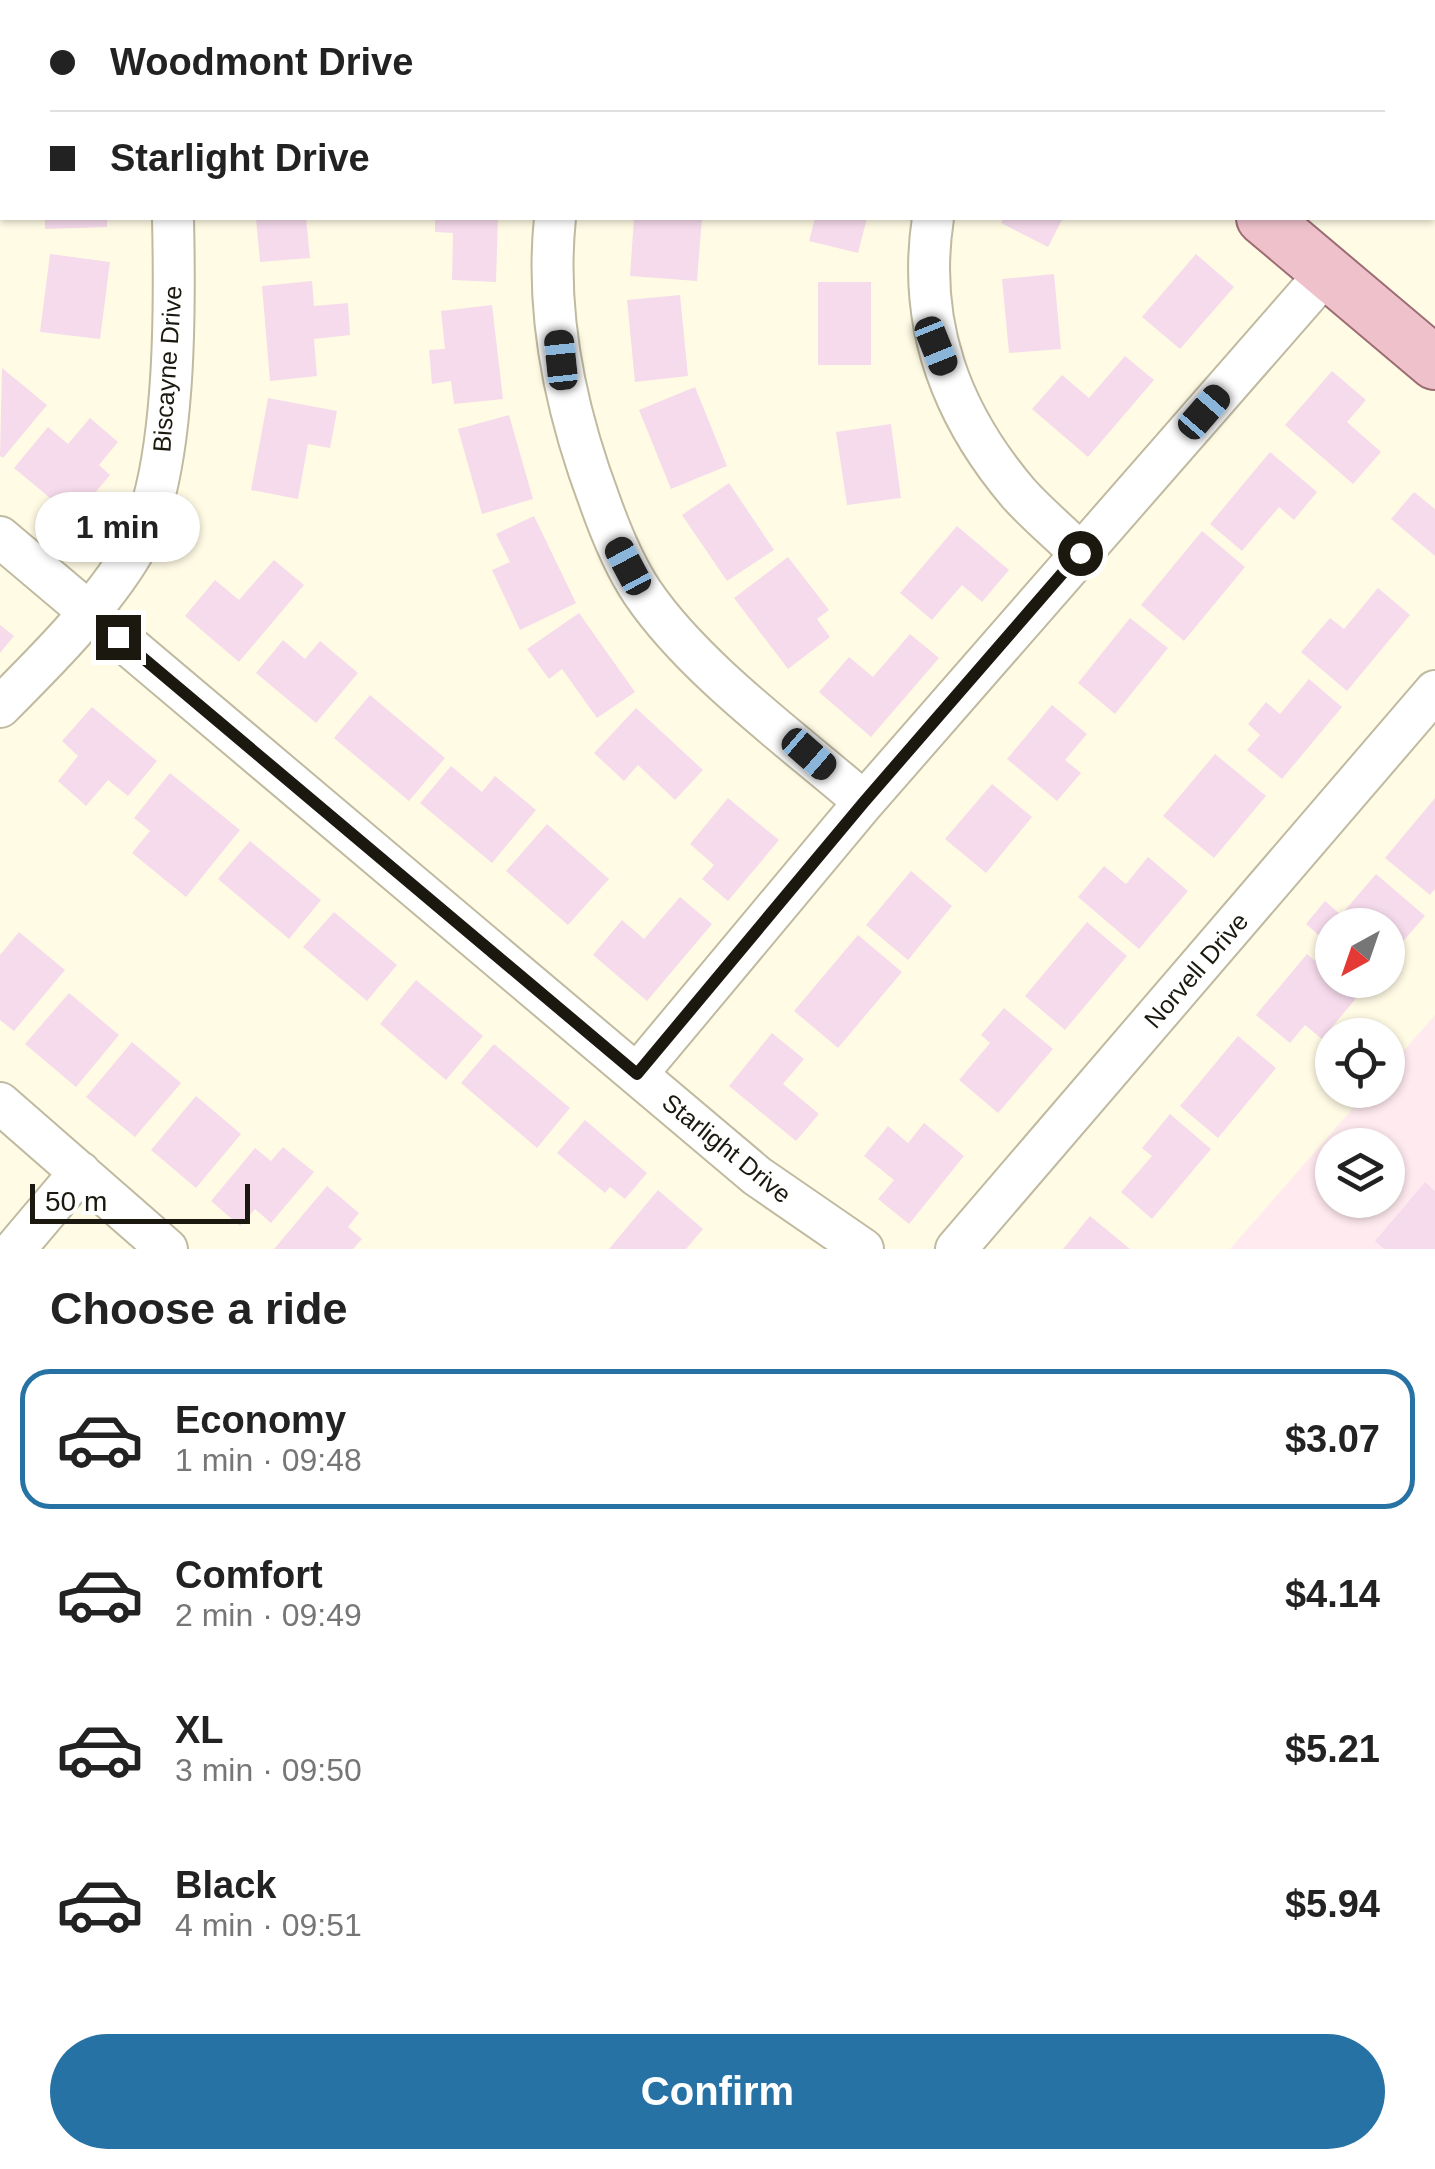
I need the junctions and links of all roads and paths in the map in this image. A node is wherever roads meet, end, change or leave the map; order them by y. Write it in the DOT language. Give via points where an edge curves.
graph roads {
  1 [pos="173,220"];
  2 [pos="555,220"];
  3 [pos="932,220"];
  4 [pos="1266,220"];
  5 [pos="1327,272"];
  6 [pos="1435,364"];
  7 [pos="0,537"];
  8 [pos="1080,553"];
  9 [pos="88,611"];
  10 [pos="1435,691"];
  11 [pos="0,707"];
  12 [pos="864,802"];
  13 [pos="637,1074"];
  14 [pos="0,1103"];
  15 [pos="80,1172"];
  16 [pos="15,1249"];
  17 [pos="167,1249"];
  18 [pos="863,1249"];
  19 [pos="956,1249"];
  1 -- 9 [label="street, Biscayne Drive" via="166,436 150,514 134,550"];
  2 -- 12 [label="street" via="564,388 614,539 642,592 698,658"];
  3 -- 8 [label="street" via="930,312 958,399 1021,496"];
  4 -- 5 [label="main road"];
  5 -- 6 [label="main road"];
  5 -- 8 [label="street"];
  7 -- 9 [label="street, Starlight Drive"];
  8 -- 12 [label="street"];
  9 -- 11 [label="street, Biscayne Drive"];
  9 -- 13 [label="street, Starlight Drive"];
  10 -- 19 [label="street, Norvell Drive"];
  12 -- 13 [label="street"];
  13 -- 18 [label="street, Starlight Drive" via="757,1176"];
  14 -- 15 [label="street"];
  15 -- 16 [label="street"];
  15 -- 17 [label="street"];
}
